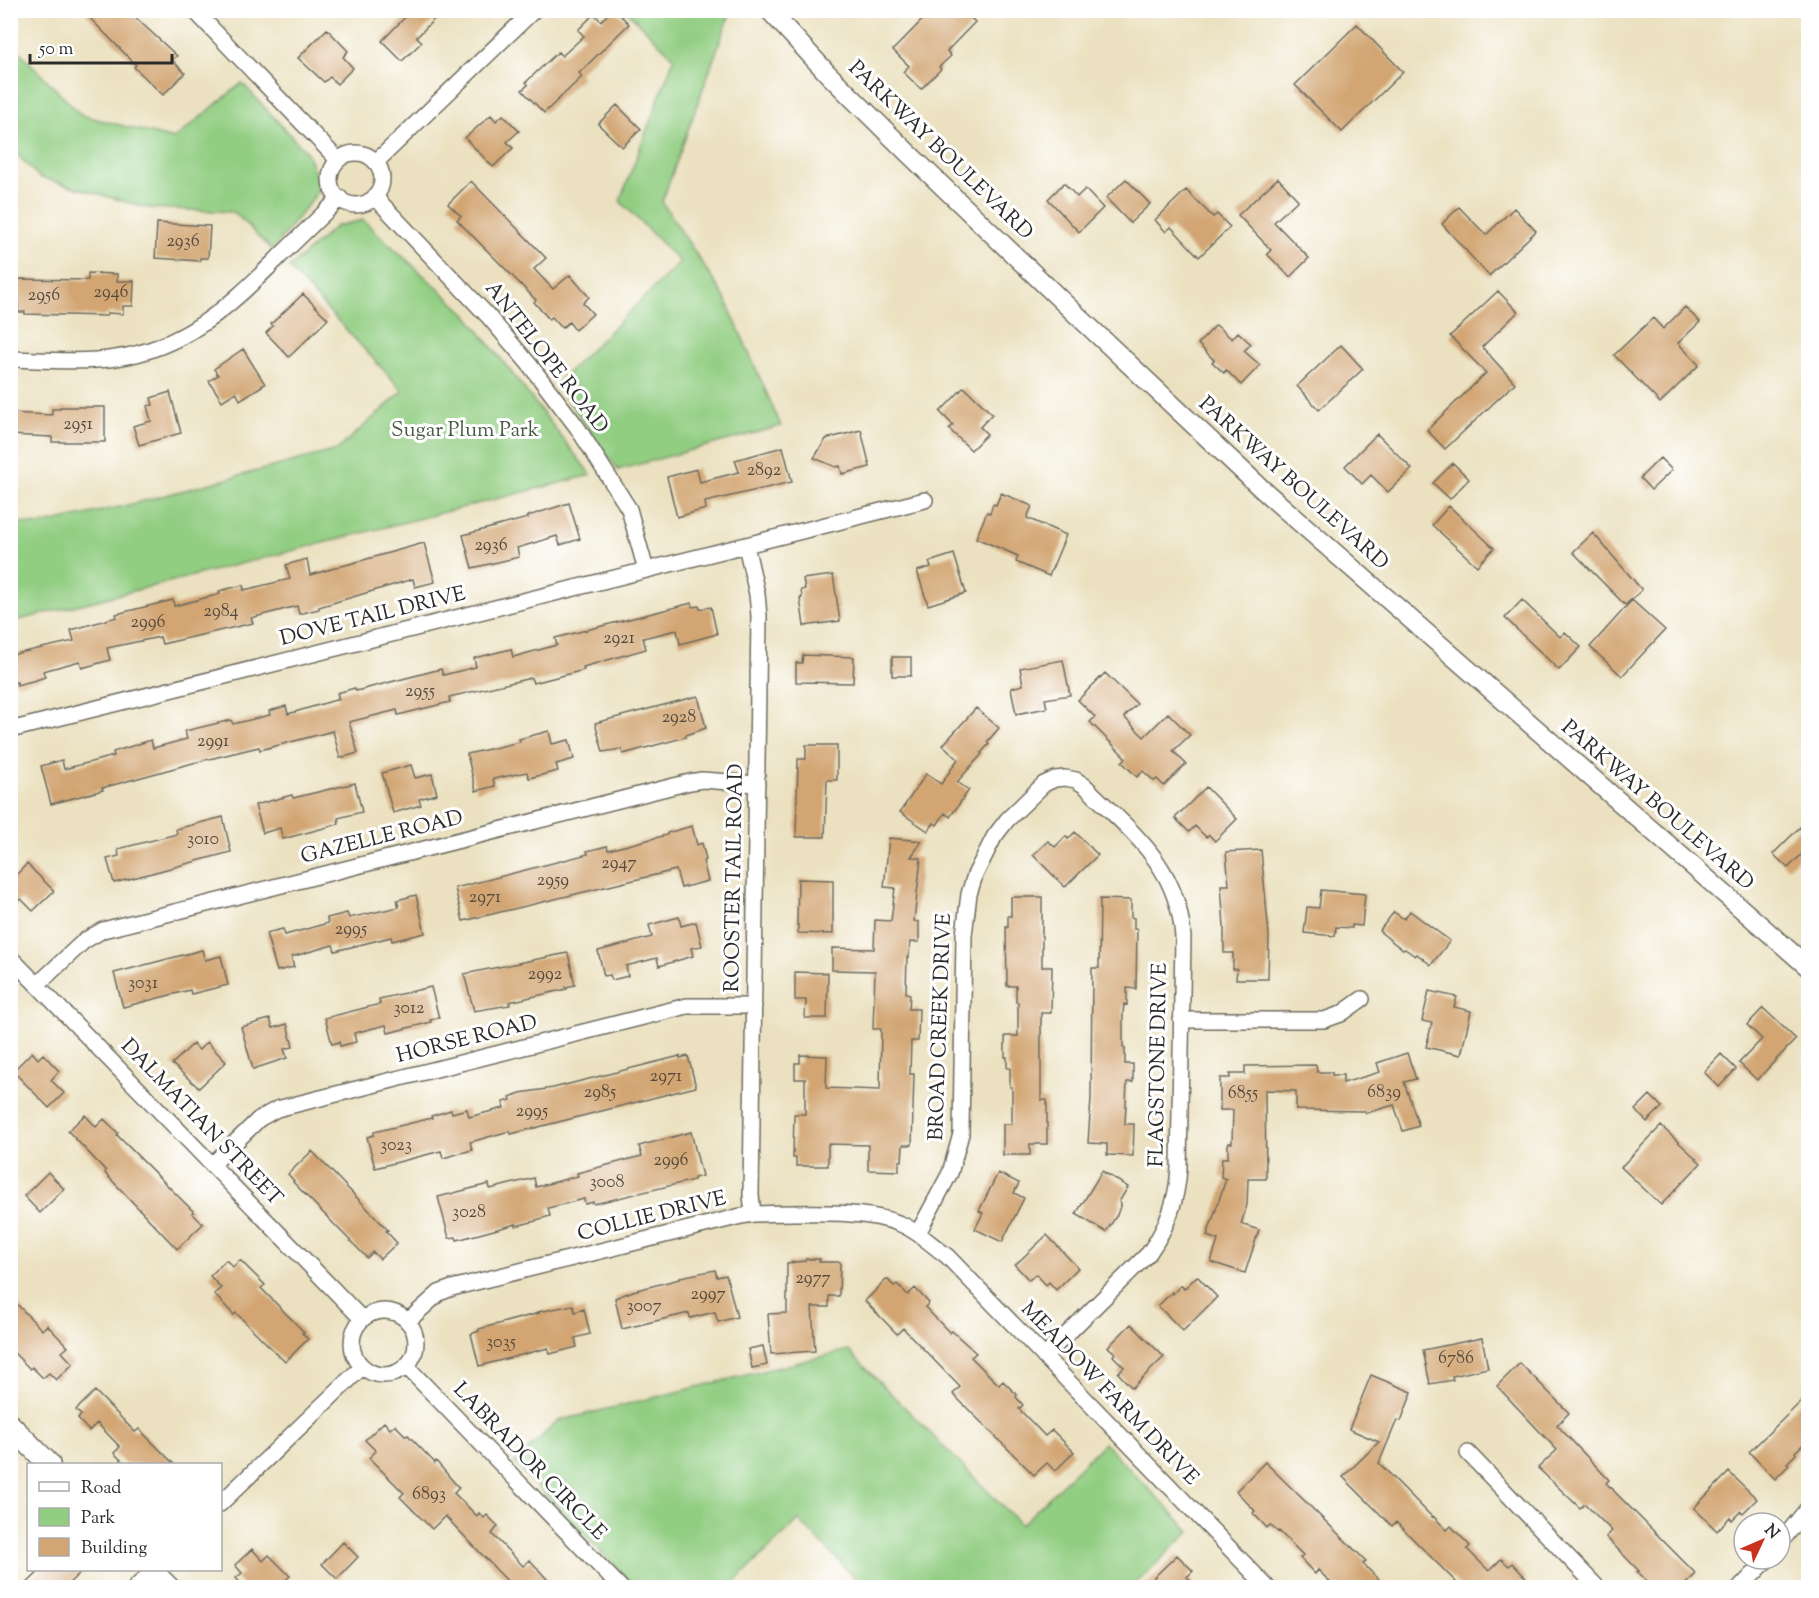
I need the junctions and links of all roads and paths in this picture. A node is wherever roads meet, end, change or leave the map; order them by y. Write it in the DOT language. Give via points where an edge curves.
graph roads {
  1 [pos="194,10"];
  2 [pos="534,10"];
  3 [pos="769,10"];
  4 [pos="338,160"];
  5 [pos="376,162"];
  6 [pos="375,197"];
  7 [pos="340,198"];
  8 [pos="10,359"];
  9 [pos="925,500"];
  10 [pos="746,545"];
  11 [pos="646,570"];
  12 [pos="10,730"];
  13 [pos="1059,778"];
  14 [pos="757,784"];
  15 [pos="10,957"];
  16 [pos="1809,967"];
  17 [pos="38,985"];
  18 [pos="1362,999"];
  19 [pos="754,1006"];
  20 [pos="1181,1020"];
  21 [pos="212,1165"];
  22 [pos="753,1214"];
  23 [pos="918,1233"];
  24 [pos="362,1319"];
  25 [pos="408,1321"];
  26 [pos="1044,1357"];
  27 [pos="362,1366"];
  28 [pos="407,1366"];
  29 [pos="10,1425"];
  30 [pos="1468,1454"];
  31 [pos="48,1463"];
  32 [pos="222,1502"];
  33 [pos="1809,1508"];
  34 [pos="1792,1529"];
  35 [pos="151,1571"];
  36 [pos="153,1571"];
  37 [pos="1756,1571"];
  38 [pos="135,1587"];
  39 [pos="169,1587"];
  40 [pos="621,1587"];
  41 [pos="1268,1587"];
  42 [pos="1598,1587"];
  43 [pos="1740,1587"];
  1 -- 4 [label="street"];
  2 -- 5 [label="street"];
  3 -- 16 [label="street, PARKWAY BOULEVARD" via="908,153 1263,490"];
  4 -- 5 [label="street" via="355,153"];
  4 -- 7 [label="street" via="330,182"];
  5 -- 6 [label="street" via="382,176"];
  6 -- 7 [label="street" via="353,205"];
  6 -- 11 [label="street, ANTELOPE ROAD" via="488,316 577,427 625,501"];
  7 -- 8 [label="street" via="232,303 175,340 143,352 92,361"];
  9 -- 10 [label="street, DOVE TAIL DRIVE"];
  10 -- 11 [label="street, DOVE TAIL DRIVE"];
  10 -- 14 [label="street, ROOSTER TAIL ROAD" via="759,605"];
  11 -- 12 [label="street, DOVE TAIL DRIVE"];
  13 -- 20 [label="street, FLAGSTONE DRIVE" via="1071,778 1085,786 1148,850 1168,878 1182,920"];
  13 -- 23 [label="street, BROAD CREEK DRIVE" via="1044,784 1006,820 983,856 972,884 964,935 961,1134 950,1173"];
  14 -- 17 [label="street, GAZELLE ROAD" via="690,782 104,930 84,941"];
  14 -- 19 [label="street, ROOSTER TAIL ROAD"];
  15 -- 17 [label="street, DALMATIAN STREET"];
  17 -- 21 [label="street, DALMATIAN STREET"];
  18 -- 20 [label="street" via="1324,1020"];
  19 -- 21 [label="street, HORSE ROAD" via="687,1006 277,1109 259,1119"];
  19 -- 22 [label="street, ROOSTER TAIL ROAD"];
  20 -- 26 [label="street, FLAGSTONE DRIVE" via="1178,1186 1168,1221 1149,1253"];
  21 -- 24 [label="street, DALMATIAN STREET"];
  22 -- 23 [label="street, COLLIE DRIVE" via="868,1215"];
  22 -- 25 [label="street, COLLIE DRIVE" via="452,1288 439,1293"];
  23 -- 26 [label="street, MEADOW FARM DRIVE" via="947,1256"];
  24 -- 25 [label="street" via="371,1313 391,1311"];
  24 -- 27 [label="street" via="352,1336 351,1347"];
  25 -- 28 [label="street" via="416,1349"];
  26 -- 41 [label="street, MEADOW FARM DRIVE"];
  27 -- 28 [label="street" via="378,1376 389,1376"];
  27 -- 32 [label="street"];
  28 -- 40 [label="street, LABRADOR CIRCLE"];
  29 -- 31 [label="main road"];
  30 -- 42 [label="street"];
  33 -- 34 [label="street"];
  35 -- 38 [label="street"];
  36 -- 39 [label="main road"];
  37 -- 43 [label="street"];
}
